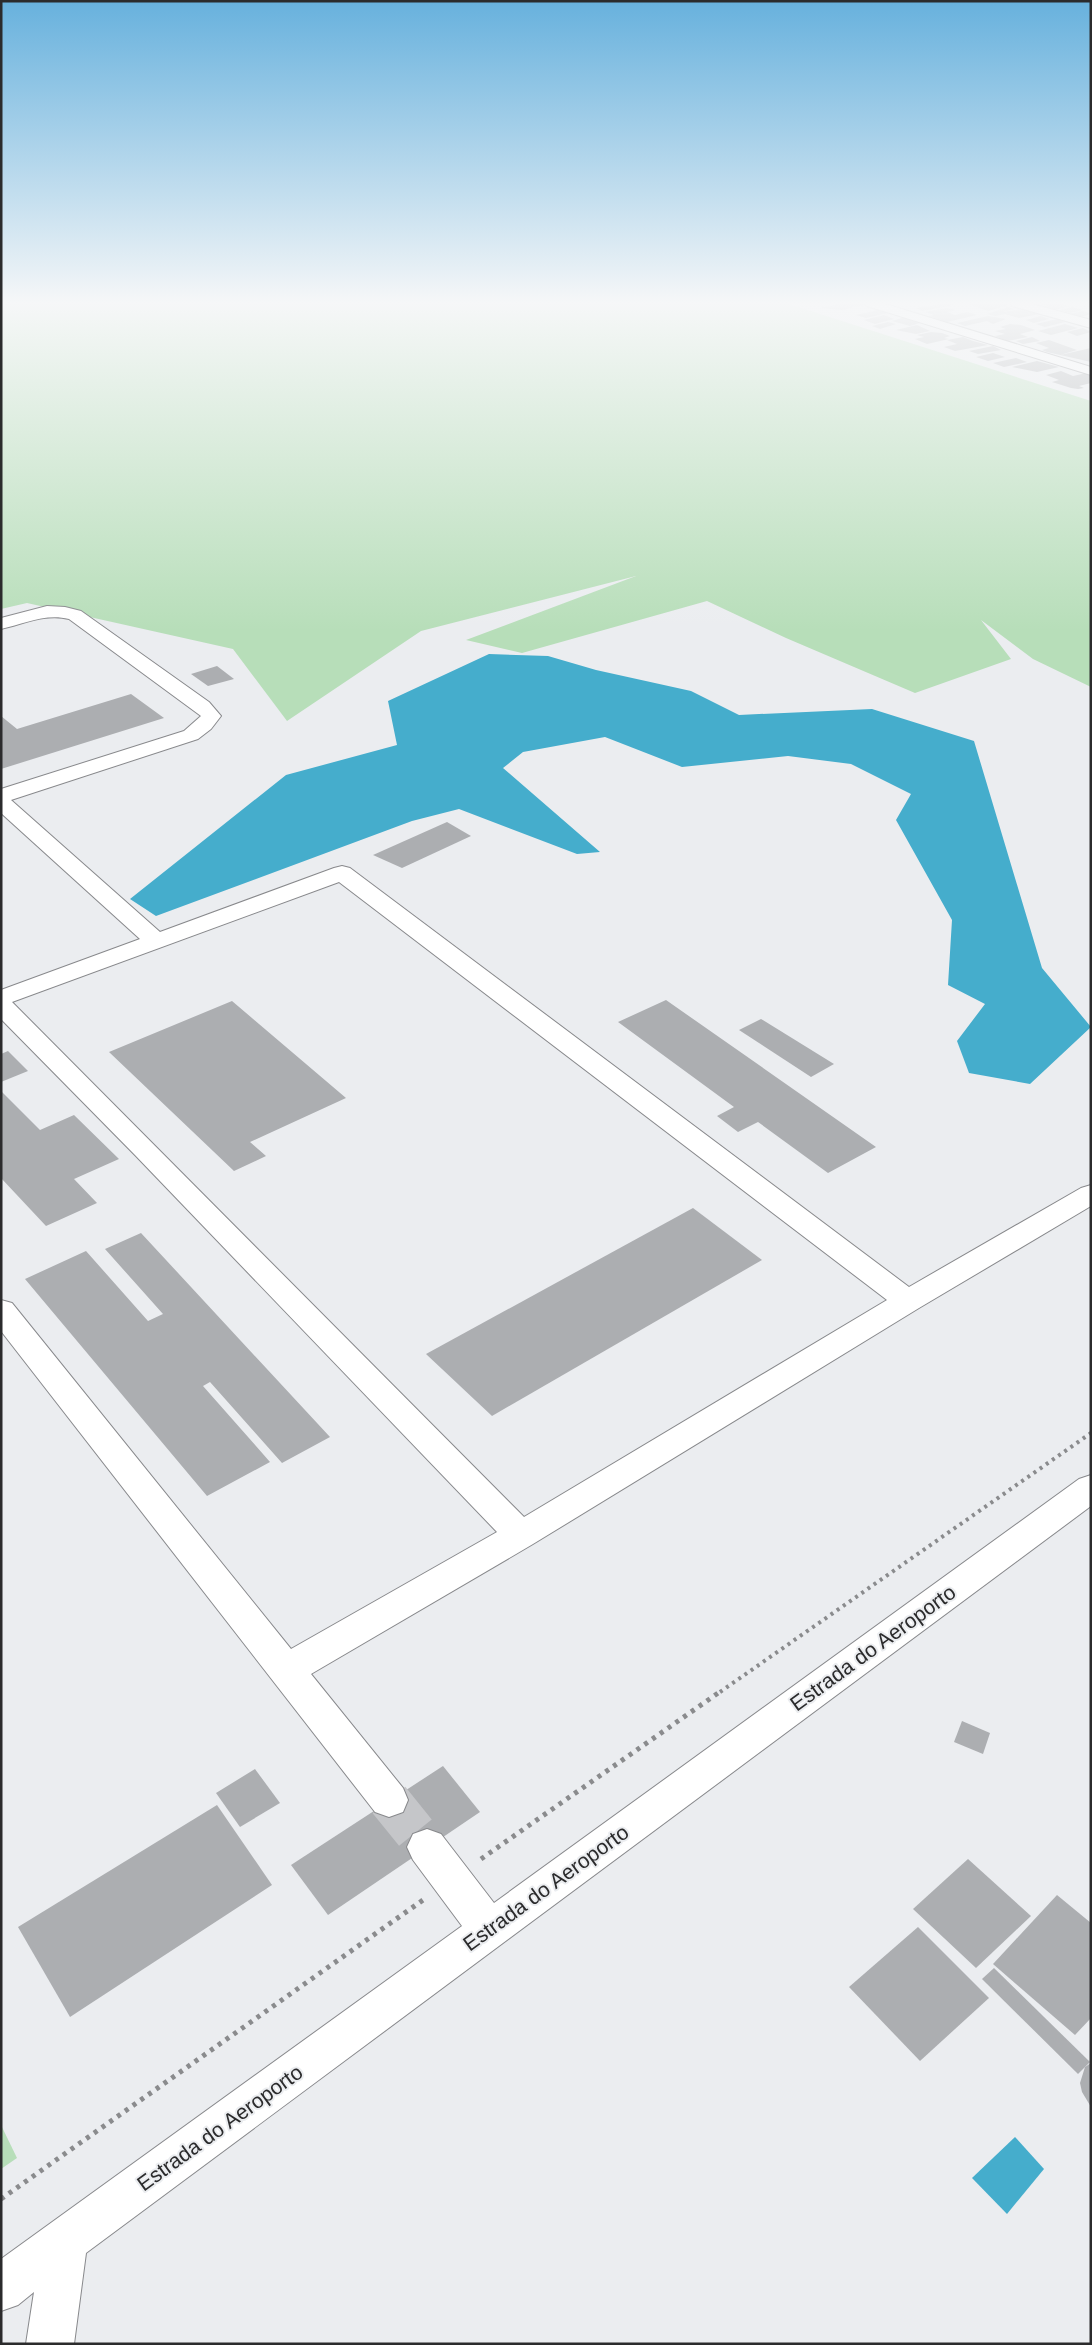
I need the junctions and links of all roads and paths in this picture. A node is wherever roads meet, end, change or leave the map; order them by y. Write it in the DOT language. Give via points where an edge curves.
graph roads {
  1 [pos="1,624"];
  2 [pos="1,796"];
  3 [pos="1,802"];
  4 [pos="155,940"];
  5 [pos="1,998"];
  6 [pos="1,1005"];
  7 [pos="1091,1194"];
  8 [pos="908,1300"];
  9 [pos="1,1310"];
  10 [pos="1091,1433"];
  11 [pos="1091,1488"];
  12 [pos="521,1535"];
  13 [pos="287,1669"];
  14 [pos="389,1800"];
  15 [pos="427,1847"];
  16 [pos="452,1880"];
  17 [pos="490,1930"];
  18 [pos="1,2199"];
  19 [pos="65,2242"];
  20 [pos="1,2288"];
  21 [pos="50,2344"];
  1 -- 2 [label="street" via="46,611 75,615 202,706 211,716 191,735"];
  3 -- 4 [label="street"];
  4 -- 5 [label="street"];
  4 -- 8 [label="street" via="342,873"];
  6 -- 12 [label="street"];
  7 -- 8 [label="street"];
  8 -- 12 [label="street"];
  9 -- 13 [label="street"];
  10 -- 16 [label="path"];
  11 -- 17 [label="street, Estrada do Aeroporto"];
  12 -- 13 [label="street"];
  13 -- 14 [label="street"];
  15 -- 16 [label="street"];
  16 -- 17 [label="street"];
  16 -- 18 [label="path"];
  17 -- 19 [label="street, Estrada do Aeroporto"];
  19 -- 20 [label="street, Estrada do Aeroporto"];
  19 -- 21 [label="street"];
}
